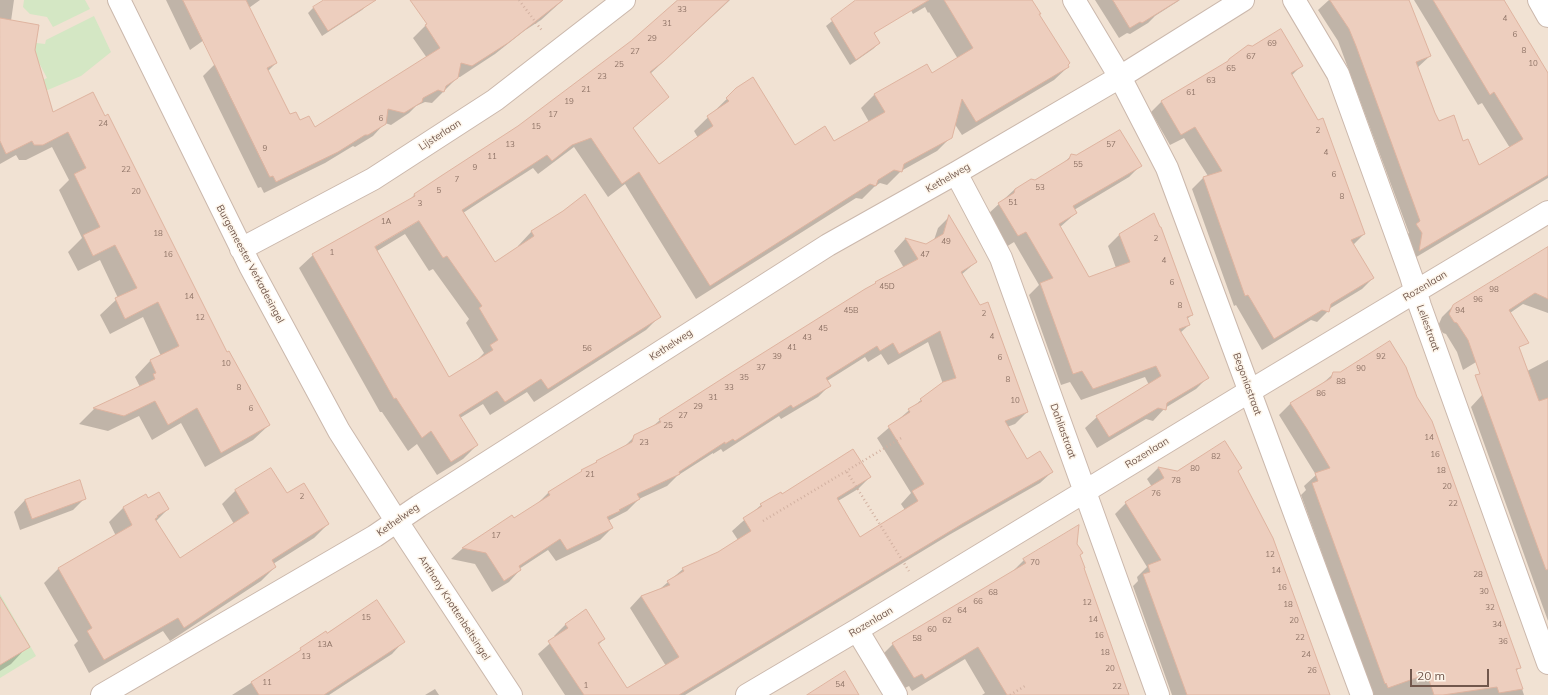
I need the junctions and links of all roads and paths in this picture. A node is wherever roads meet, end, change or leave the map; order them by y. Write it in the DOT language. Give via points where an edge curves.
graph roads {
  1 [pos="119,0"];
  2 [pos="519,0"];
  3 [pos="624,0"];
  4 [pos="1074,0"];
  5 [pos="1243,0"];
  6 [pos="1294,0"];
  7 [pos="1539,0"];
  8 [pos="1548,16"];
  9 [pos="558,52"];
  10 [pos="1120,77"];
  11 [pos="956,173"];
  12 [pos="1548,212"];
  13 [pos="241,249"];
  14 [pos="1415,292"];
  15 [pos="1250,391"];
  16 [pos="903,437"];
  17 [pos="847,472"];
  18 [pos="1085,492"];
  19 [pos="397,521"];
  20 [pos="764,521"];
  21 [pos="912,576"];
  22 [pos="857,630"];
  23 [pos="1548,663"];
  24 [pos="1025,686"];
  25 [pos="102,695"];
  26 [pos="511,695"];
  27 [pos="747,695"];
  28 [pos="896,695"];
  29 [pos="1010,695"];
  30 [pos="1158,695"];
  31 [pos="1362,695"];
  1 -- 13 [label="street, Burgemeester Verkadesingel"];
  2 -- 9 [label="path"];
  3 -- 9 [label="street, Lijsterlaan"];
  4 -- 10 [label="street, Begoniastraat"];
  5 -- 10 [label="street, Kethelweg"];
  6 -- 14 [label="street, Leliestraat" via="1338,74"];
  7 -- 8 [label="street"];
  9 -- 13 [label="street, Lijsterlaan" via="495,100 373,179"];
  10 -- 11 [label="street, Kethelweg"];
  10 -- 15 [label="street, Begoniastraat" via="1167,168"];
  11 -- 18 [label="street, Dahliastraat" via="1001,258"];
  11 -- 19 [label="street, Kethelweg" via="828,245"];
  12 -- 14 [label="street, Rozenlaan"];
  13 -- 19 [label="street, Burgemeester Verkadesingel" via="340,431"];
  14 -- 15 [label="street, Rozenlaan"];
  14 -- 23 [label="street, Leliestraat"];
  15 -- 18 [label="street, Rozenlaan"];
  15 -- 31 [label="street, Begoniastraat"];
  16 -- 17 [label="path"];
  17 -- 20 [label="path"];
  17 -- 21 [label="path"];
  18 -- 22 [label="street, Rozenlaan"];
  18 -- 30 [label="street, Dahliastraat"];
  19 -- 25 [label="street, Kethelweg"];
  19 -- 26 [label="street, Anthony Knottenbeltsingel"];
  22 -- 27 [label="street, Rozenlaan"];
  22 -- 28 [label="street"];
  24 -- 29 [label="path"];
}
